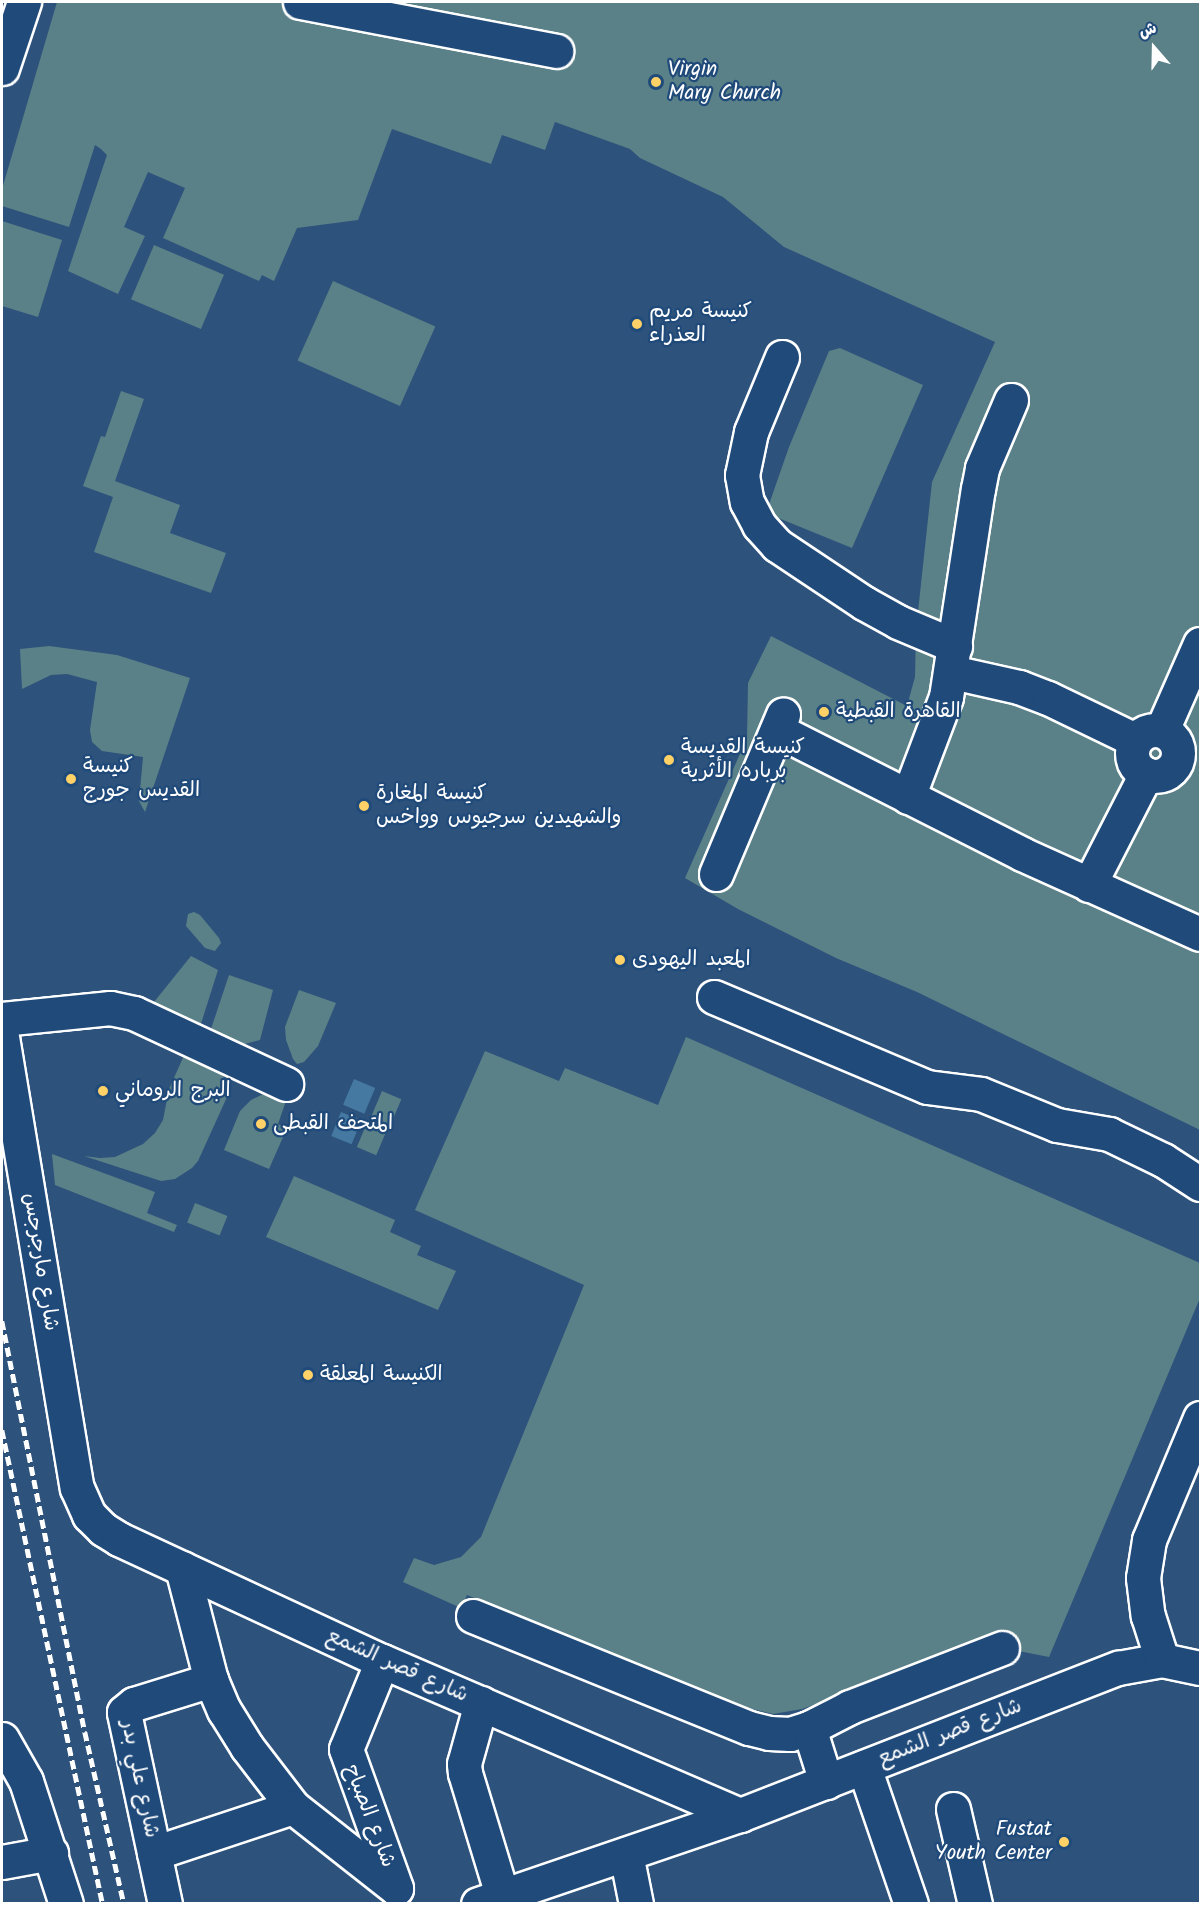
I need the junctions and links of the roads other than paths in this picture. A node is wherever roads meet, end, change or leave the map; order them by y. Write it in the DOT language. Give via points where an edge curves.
graph roads {
  1 [pos="24,2"];
  2 [pos="300,2"];
  3 [pos="556,51"];
  4 [pos="2,68"];
  5 [pos="782,357"];
  6 [pos="1011,400"];
  7 [pos="1200,644"];
  8 [pos="954,659"];
  9 [pos="1148,735"];
  10 [pos="1188,768"];
  11 [pos="1146,774"];
  12 [pos="908,797"];
  13 [pos="716,874"];
  14 [pos="1089,885"];
  15 [pos="1200,934"];
  16 [pos="714,997"];
  17 [pos="2,1019"];
  18 [pos="2,1037"];
  19 [pos="286,1084"];
  20 [pos="1200,1184"];
  21 [pos="1200,1418"];
  22 [pos="77,1488"];
  23 [pos="182,1568"];
  24 [pos="473,1616"];
  25 [pos="1002,1647"];
  26 [pos="1162,1660"];
  27 [pos="382,1661"];
  28 [pos="1200,1668"];
  29 [pos="212,1680"];
  30 [pos="481,1704"];
  31 [pos="809,1728"];
  32 [pos="2,1739"];
  33 [pos="864,1767"];
  34 [pos="826,1782"];
  35 [pos="293,1807"];
  36 [pos="953,1809"];
  37 [pos="740,1815"];
  38 [pos="51,1853"];
  39 [pos="154,1853"];
  40 [pos="626,1854"];
  41 [pos="2,1862"];
  42 [pos="539,1894"];
  43 [pos="399,1896"];
  44 [pos="490,1899"];
  45 [pos="66,1904"];
  46 [pos="165,1904"];
  47 [pos="636,1904"];
  48 [pos="910,1904"];
  49 [pos="975,1904"];
  1 -- 4 [label="street"];
  2 -- 3 [label="street"];
  5 -- 8 [label="street" via="751,432 742,475 747,501 759,525 777,545"];
  6 -- 8 [label="street" via="982,468"];
  7 -- 9 [label="street"];
  8 -- 9 [label="street"];
  8 -- 12 [label="street" via="939,722"];
  9 -- 10 [label="street" via="1171,735"];
  9 -- 11 [label="street" via="1132,760"];
  10 -- 11 [label="street" via="1163,775"];
  11 -- 14 [label="street"];
  12 -- 13 [label="street" via="780,723"];
  12 -- 14 [label="street"];
  14 -- 15 [label="street"];
  16 -- 20 [label="street" via="927,1088 981,1094 1057,1125 1109,1134 1163,1160"];
  17 -- 19 [label="street" via="110,1008 134,1013"];
  18 -- 22 [label="street, شارع مارجرجس"];
  21 -- 26 [label="street" via="1149,1540 1145,1559 1144,1597"];
  22 -- 23 [label="street, شارع قصر الشمع" via="89,1515 103,1529"];
  23 -- 27 [label="street, شارع قصر الشمع"];
  23 -- 29 [label="street"];
  24 -- 31 [label="street" via="749,1728 790,1734"];
  25 -- 31 [label="street" via="850,1707"];
  26 -- 28 [label="street, شارع قصر الشمع"];
  26 -- 33 [label="street, شارع قصر الشمع" via="1118,1668"];
  27 -- 30 [label="street, شارع قصر الشمع"];
  27 -- 43 [label="street, شارع الصباح" via="346,1749"];
  29 -- 35 [label="street" via="224,1710 247,1747"];
  29 -- 39 [label="street, شارع علي بدر" via="134,1704 124,1712"];
  30 -- 37 [label="street, شارع قصر الشمع"];
  30 -- 44 [label="street" via="464,1764"];
  31 -- 34 [label="street"];
  32 -- 38 [label="street" via="26,1781"];
  33 -- 34 [label="street, شارع قصر الشمع"];
  33 -- 48 [label="street"];
  34 -- 37 [label="street, شارع قصر الشمع"];
  35 -- 39 [label="street"];
  35 -- 43 [label="street"];
  36 -- 49 [label="street"];
  37 -- 40 [label="street, شارع قصر الشمع"];
  38 -- 41 [label="street"];
  38 -- 45 [label="street"];
  39 -- 46 [label="street, شارع علي بدر"];
  40 -- 42 [label="street, شارع قصر الشمع"];
  40 -- 47 [label="street"];
  42 -- 44 [label="street, شارع قصر الشمع"];
}
